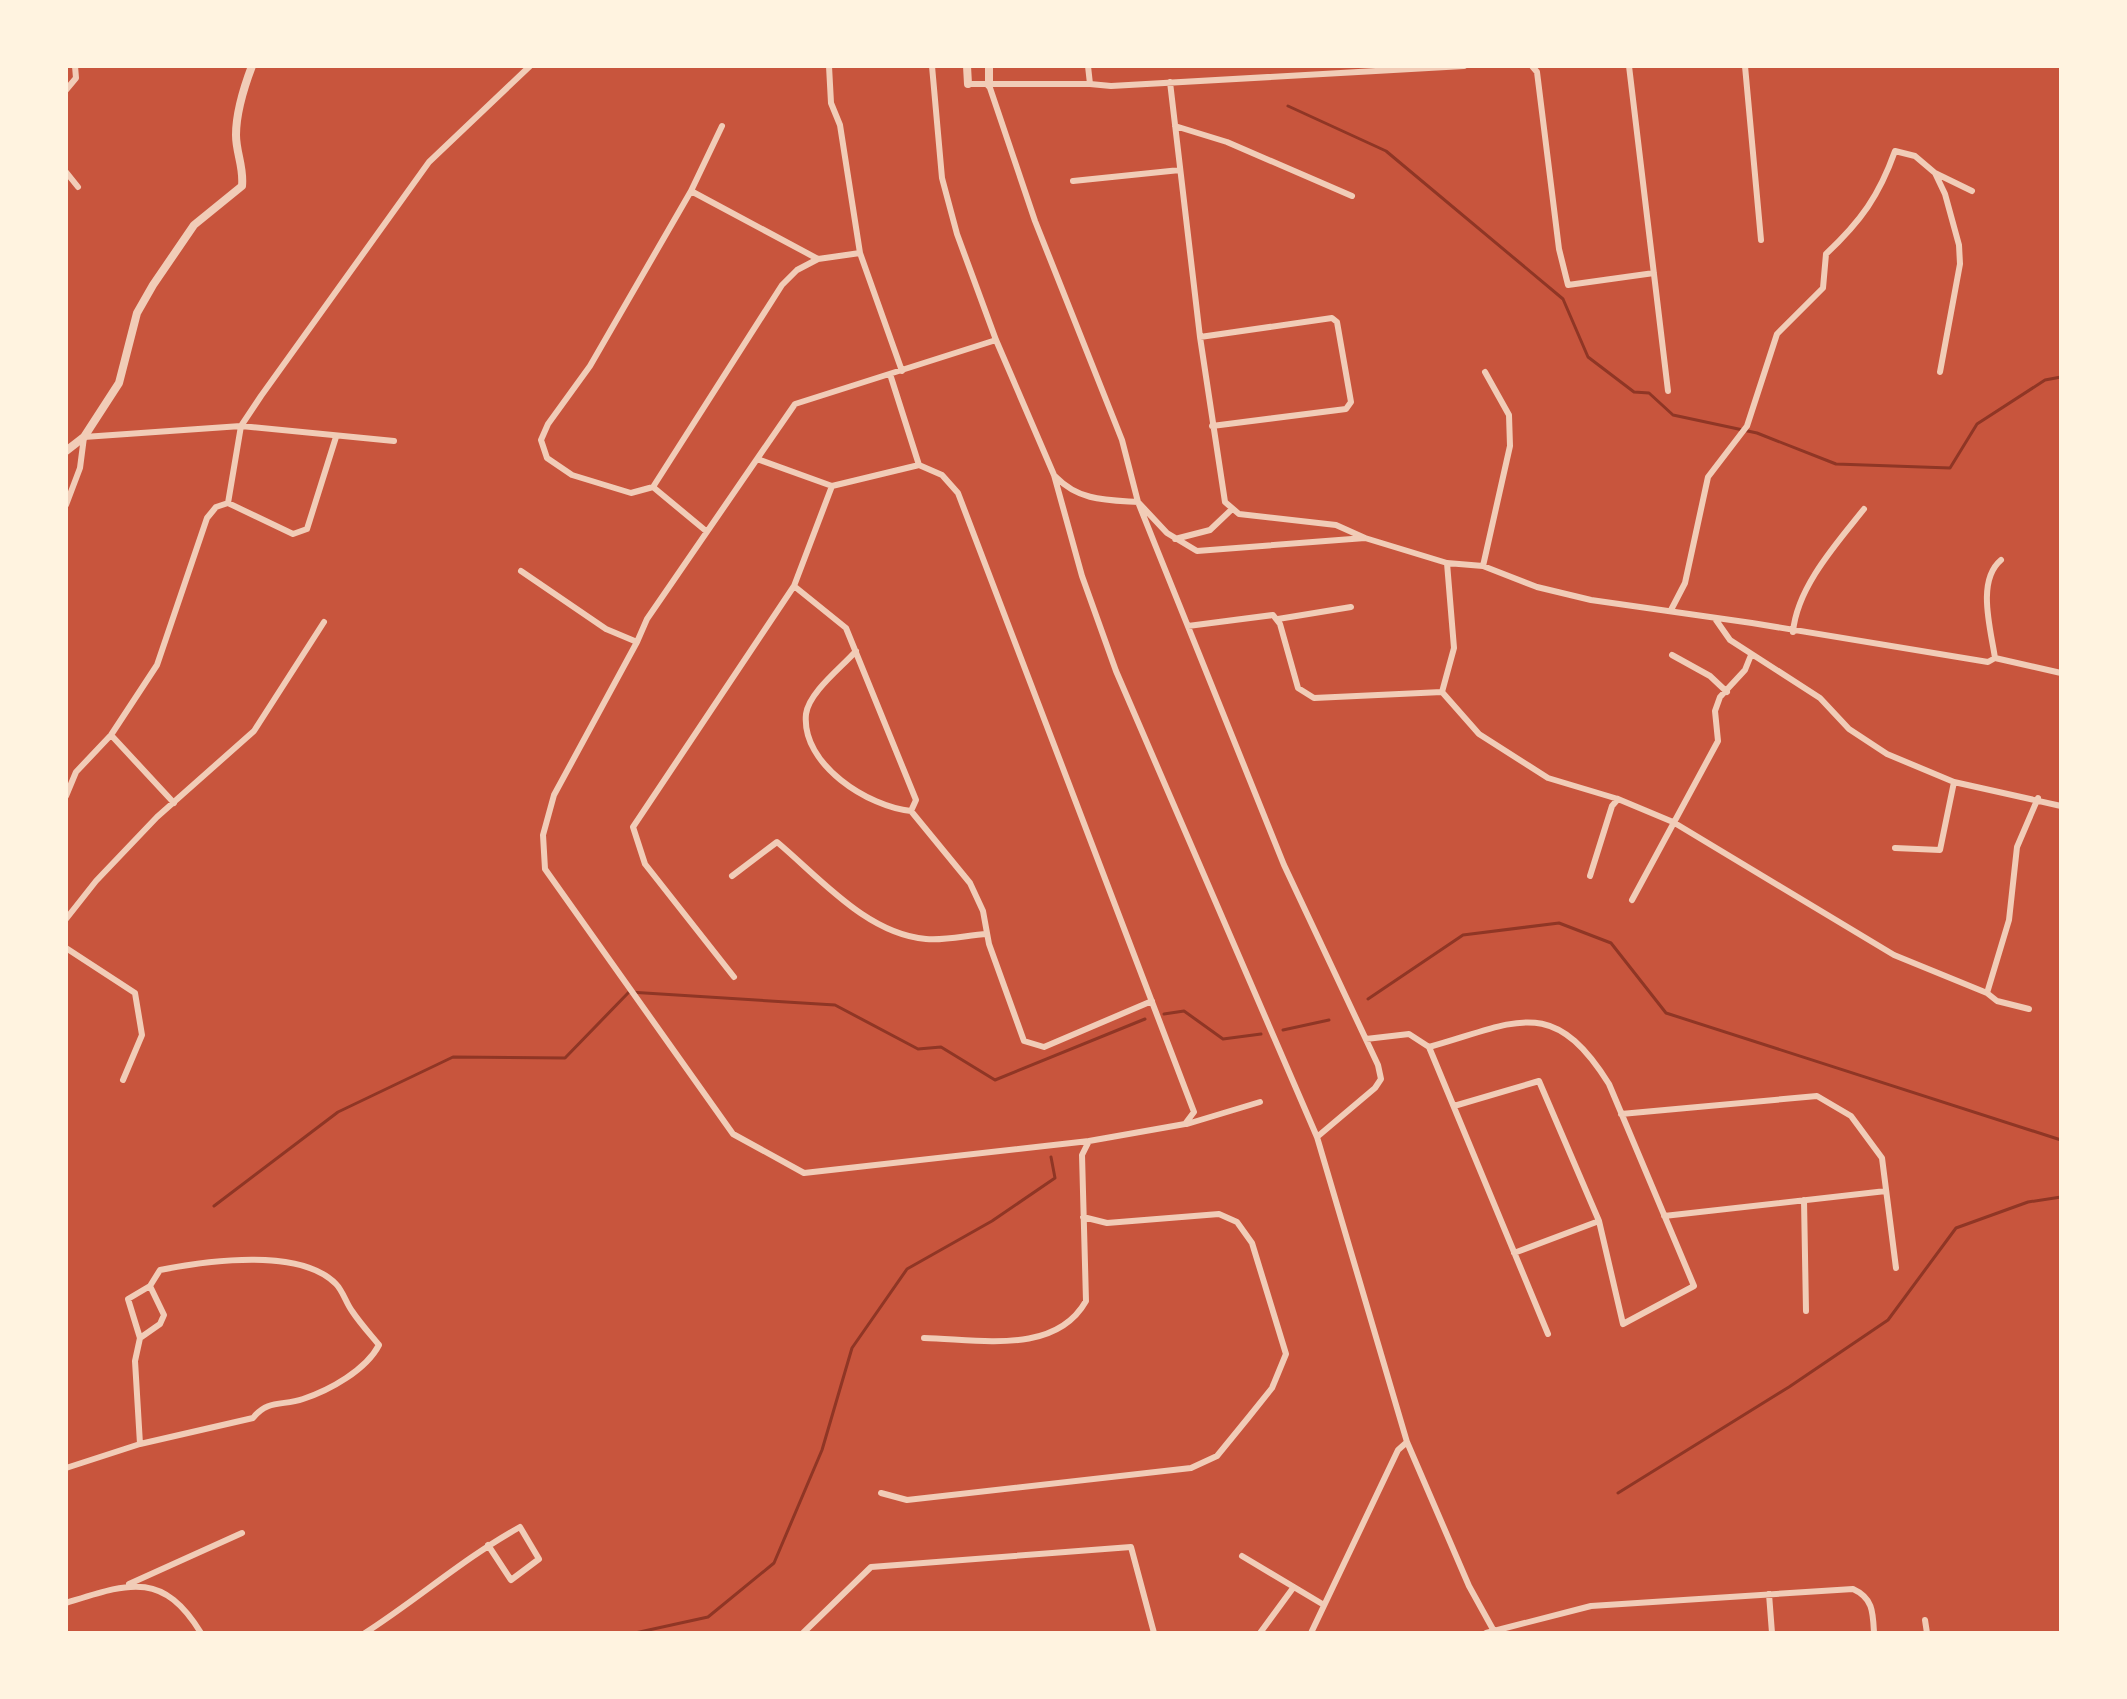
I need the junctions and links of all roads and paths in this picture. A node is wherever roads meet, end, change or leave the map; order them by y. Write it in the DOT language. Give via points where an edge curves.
graph roads {
  1 [pos="75,66"];
  2 [pos="252,66"];
  3 [pos="530,66"];
  4 [pos="829,66"];
  5 [pos="932,66"];
  6 [pos="967,66"];
  7 [pos="989,66"];
  8 [pos="1088,66"];
  9 [pos="1464,66"];
  10 [pos="1532,66"];
  11 [pos="1629,66"];
  12 [pos="1745,66"];
  13 [pos="1394,68"];
  14 [pos="1170,82"];
  15 [pos="968,84"];
  16 [pos="1090,84"];
  17 [pos="989,85"];
  18 [pos="66,90"];
  19 [pos="722,126"];
  20 [pos="1175,126"];
  21 [pos="1180,170"];
  22 [pos="66,172"];
  23 [pos="1935,173"];
  24 [pos="1073,181"];
  25 [pos="78,187"];
  26 [pos="691,191"];
  27 [pos="1972,191"];
  28 [pos="1352,196"];
  29 [pos="1761,240"];
  30 [pos="860,253"];
  31 [pos="818,259"];
  32 [pos="1654,273"];
  33 [pos="1200,337"];
  34 [pos="996,340"];
  35 [pos="902,371"];
  36 [pos="1485,372"];
  37 [pos="1940,372"];
  38 [pos="890,374"];
  39 [pos="1668,391"];
  40 [pos="241,426"];
  41 [pos="1212,426"];
  42 [pos="84,437"];
  43 [pos="336,437"];
  44 [pos="394,441"];
  45 [pos="66,451"];
  46 [pos="757,459"];
  47 [pos="919,465"];
  48 [pos="1054,475"];
  49 [pos="832,486"];
  50 [pos="653,487"];
  51 [pos="1138,502"];
  52 [pos="228,503"];
  53 [pos="66,505"];
  54 [pos="1864,509"];
  55 [pos="1231,510"];
  56 [pos="706,531"];
  57 [pos="1365,538"];
  58 [pos="1175,539"];
  59 [pos="2001,560"];
  60 [pos="1447,563"];
  61 [pos="1483,566"];
  62 [pos="521,571"];
  63 [pos="794,586"];
  64 [pos="1351,607"];
  65 [pos="1671,610"];
  66 [pos="1278,619"];
  67 [pos="1716,620"];
  68 [pos="324,622"];
  69 [pos="1188,626"];
  70 [pos="1793,632"];
  71 [pos="637,642"];
  72 [pos="856,651"];
  73 [pos="1672,655"];
  74 [pos="1751,655"];
  75 [pos="1995,658"];
  76 [pos="2061,673"];
  77 [pos="1442,692"];
  78 [pos="1727,692"];
  79 [pos="111,735"];
  80 [pos="66,768"];
  81 [pos="76,772"];
  82 [pos="1954,782"];
  83 [pos="66,796"];
  84 [pos="2038,798"];
  85 [pos="1618,799"];
  86 [pos="174,803"];
  87 [pos="2061,806"];
  88 [pos="911,811"];
  89 [pos="1673,822"];
  90 [pos="1895,848"];
  91 [pos="732,876"];
  92 [pos="1590,876"];
  93 [pos="1632,900"];
  94 [pos="66,919"];
  95 [pos="987,934"];
  96 [pos="66,948"];
  97 [pos="734,977"];
  98 [pos="1987,993"];
  99 [pos="1152,1001"];
  100 [pos="2029,1009"];
  101 [pos="1366,1039"];
  102 [pos="1429,1047"];
  103 [pos="123,1080"];
  104 [pos="1260,1102"];
  105 [pos="1454,1106"];
  106 [pos="1621,1114"];
  107 [pos="1185,1124"];
  108 [pos="1317,1137"];
  109 [pos="1089,1141"];
  110 [pos="1886,1191"];
  111 [pos="1804,1200"];
  112 [pos="1664,1216"];
  113 [pos="1083,1217"];
  114 [pos="1599,1221"];
  115 [pos="1514,1253"];
  116 [pos="1896,1268"];
  117 [pos="150,1286"];
  118 [pos="1806,1311"];
  119 [pos="1548,1334"];
  120 [pos="140,1338"];
  121 [pos="924,1338"];
  122 [pos="1407,1442"];
  123 [pos="140,1444"];
  124 [pos="66,1468"];
  125 [pos="881,1493"];
  126 [pos="242,1533"];
  127 [pos="488,1545"];
  128 [pos="1242,1556"];
  129 [pos="129,1584"];
  130 [pos="1293,1588"];
  131 [pos="1769,1594"];
  132 [pos="66,1603"];
  133 [pos="1324,1605"];
  134 [pos="1925,1620"];
  135 [pos="1494,1631"];
  136 [pos="201,1633"];
  137 [pos="365,1633"];
  138 [pos="803,1633"];
  139 [pos="1154,1633"];
  140 [pos="1260,1633"];
  141 [pos="1311,1633"];
  142 [pos="1486,1633"];
  143 [pos="1772,1633"];
  144 [pos="1874,1633"];
  145 [pos="1927,1633"];
  1 -- 18 [label="street" via="76,78"];
  2 -- 42 [label="street" via="235,137 244,169 242,186 194,225 153,285 137,313 119,383"];
  3 -- 40 [label="street" via="429,162"];
  4 -- 30 [label="street" via="831,103 840,125"];
  5 -- 34 [label="street" via="942,178"];
  6 -- 15 [label="street"];
  7 -- 17 [label="street"];
  8 -- 16 [label="street"];
  9 -- 13 [label="street"];
  10 -- 32 [label="street" via="1568,285"];
  11 -- 32 [label="street"];
  12 -- 29 [label="street"];
  13 -- 14 [label="street"];
  14 -- 16 [label="street"];
  14 -- 20 [label="street"];
  15 -- 17 [label="street"];
  16 -- 17 [label="street"];
  17 -- 51 [label="street" via="1040,235 1122,440"];
  19 -- 26 [label="street"];
  20 -- 21 [label="street"];
  20 -- 28 [label="street" via="1227,142"];
  21 -- 24 [label="street"];
  21 -- 33 [label="street"];
  22 -- 25 [label="street"];
  23 -- 27 [label="street"];
  23 -- 37 [label="street" via="1945,194 1960,264"];
  23 -- 65 [label="street" via="1915,156 1895,151 1861,221 1826,254 1823,288 1777,334 1747,426 1708,477 1685,583"];
  26 -- 31 [label="street"];
  26 -- 50 [label="street" via="541,440 547,458 572,475 631,493"];
  30 -- 31 [label="street"];
  30 -- 35 [label="street"];
  31 -- 50 [label="street" via="782,285"];
  32 -- 39 [label="street"];
  33 -- 41 [label="street"];
  33 -- 41 [label="street" via="1332,318 1351,402 1346,409"];
  34 -- 35 [label="street"];
  34 -- 48 [label="street"];
  35 -- 38 [label="street"];
  36 -- 61 [label="street" via="1509,415 1510,446"];
  38 -- 46 [label="street" via="795,404"];
  38 -- 47 [label="street"];
  40 -- 42 [label="street"];
  40 -- 43 [label="street"];
  40 -- 52 [label="street"];
  41 -- 55 [label="street" via="1225,502"];
  42 -- 45 [label="street"];
  42 -- 53 [label="street" via="80,468"];
  43 -- 44 [label="street"];
  43 -- 52 [label="street" via="307,529 301,533"];
  46 -- 49 [label="street"];
  46 -- 56 [label="street"];
  47 -- 49 [label="street"];
  47 -- 99 [label="street" via="942,475 958,493"];
  48 -- 51 [label="street" via="1068,490 1088,498"];
  48 -- 108 [label="street" via="1116,671"];
  49 -- 63 [label="street"];
  50 -- 56 [label="street"];
  51 -- 58 [label="street"];
  51 -- 69 [label="street"];
  52 -- 79 [label="street" via="207,518 157,665"];
  54 -- 70 [label="street" via="1810,586 1795,615"];
  55 -- 57 [label="street" via="1336,525"];
  55 -- 58 [label="street" via="1210,530"];
  56 -- 71 [label="street"];
  57 -- 58 [label="street" via="1197,551"];
  57 -- 60 [label="street"];
  59 -- 75 [label="street" via="1987,589"];
  60 -- 61 [label="street"];
  60 -- 77 [label="street" via="1454,648"];
  61 -- 65 [label="street" via="1591,600"];
  62 -- 71 [label="street" via="606,629"];
  63 -- 72 [label="street" via="846,628"];
  63 -- 97 [label="street" via="633,827 645,864"];
  64 -- 66 [label="street"];
  65 -- 67 [label="street"];
  66 -- 69 [label="street" via="1273,615"];
  66 -- 77 [label="street" via="1298,688 1314,698"];
  67 -- 70 [label="street"];
  67 -- 74 [label="street" via="1721,632"];
  68 -- 86 [label="street" via="254,731"];
  69 -- 101 [label="street" via="1284,865"];
  70 -- 75 [label="street" via="1988,662"];
  71 -- 109 [label="street" via="554,795 543,835 545,869 733,1134 804,1173"];
  72 -- 88 [label="street" via="916,800"];
  72 -- 88 [label="street" via="806,712 809,735 825,767 848,786 889,809"];
  73 -- 78 [label="street"];
  74 -- 78 [label="street"];
  74 -- 82 [label="street" via="1820,698 1863,740"];
  75 -- 76 [label="street"];
  77 -- 85 [label="street" via="1479,734 1548,778"];
  78 -- 89 [label="street" via="1715,711 1718,741"];
  79 -- 81 [label="street"];
  79 -- 86 [label="street"];
  80 -- 81 [label="street"];
  81 -- 83 [label="street"];
  82 -- 84 [label="street"];
  82 -- 90 [label="street" via="1940,850"];
  84 -- 87 [label="street"];
  84 -- 98 [label="street" via="2017,847 2009,920"];
  85 -- 89 [label="street"];
  85 -- 92 [label="street"];
  86 -- 94 [label="street"];
  88 -- 95 [label="street" via="970,883"];
  89 -- 93 [label="street"];
  89 -- 98 [label="street" via="1894,955"];
  91 -- 95 [label="street" via="777,842 888,930 926,939"];
  95 -- 99 [label="street" via="1024,1041 1044,1047"];
  96 -- 103 [label="street" via="135,993 142,1035"];
  98 -- 100 [label="street"];
  99 -- 107 [label="street" via="1194,1112"];
  101 -- 102 [label="street" via="1409,1034"];
  101 -- 108 [label="street" via="1381,1079"];
  102 -- 105 [label="street"];
  102 -- 106 [label="street" via="1529,1019 1551,1026 1592,1057"];
  104 -- 107 [label="street"];
  105 -- 114 [label="street" via="1539,1081"];
  105 -- 115 [label="street"];
  106 -- 110 [label="street" via="1817,1096 1851,1116 1882,1158"];
  106 -- 112 [label="street"];
  107 -- 109 [label="street"];
  108 -- 122 [label="street"];
  109 -- 113 [label="street" via="1082,1155"];
  110 -- 111 [label="street"];
  110 -- 116 [label="street"];
  111 -- 112 [label="street"];
  111 -- 118 [label="street"];
  112 -- 114 [label="street" via="1694,1286 1623,1324"];
  113 -- 121 [label="street" via="1086,1301 1076,1319 1054,1333 1024,1340"];
  113 -- 125 [label="street" via="1107,1223 1219,1214 1237,1222 1252,1243 1286,1354 1272,1388 1217,1456 1191,1468 907,1500"];
  114 -- 115 [label="street"];
  115 -- 119 [label="street"];
  117 -- 120 [label="street" via="128,1299"];
  117 -- 120 [label="street" via="164,1315"];
  117 -- 123 [label="street" via="160,1270 186,1265 261,1259 313,1269 337,1284 379,1345 373,1357 352,1373 302,1400 274,1402 253,1418"];
  120 -- 123 [label="street" via="135,1361"];
  122 -- 133 [label="street" via="1398,1450"];
  122 -- 135 [label="street"];
  123 -- 124 [label="street"];
  126 -- 129 [label="street"];
  127 -- 127 [label="street" via="520,1527 539,1559 511,1580"];
  127 -- 137 [label="street"];
  128 -- 130 [label="street"];
  129 -- 132 [label="street"];
  129 -- 136 [label="street" via="173,1598"];
  130 -- 133 [label="street"];
  130 -- 140 [label="street"];
  131 -- 135 [label="street" via="1591,1606"];
  131 -- 143 [label="street"];
  131 -- 144 [label="street" via="1853,1589 1873,1608"];
  133 -- 141 [label="street"];
  134 -- 145 [label="street"];
  135 -- 142 [label="street"];
  138 -- 139 [label="street" via="871,1567 1131,1547"];
}
